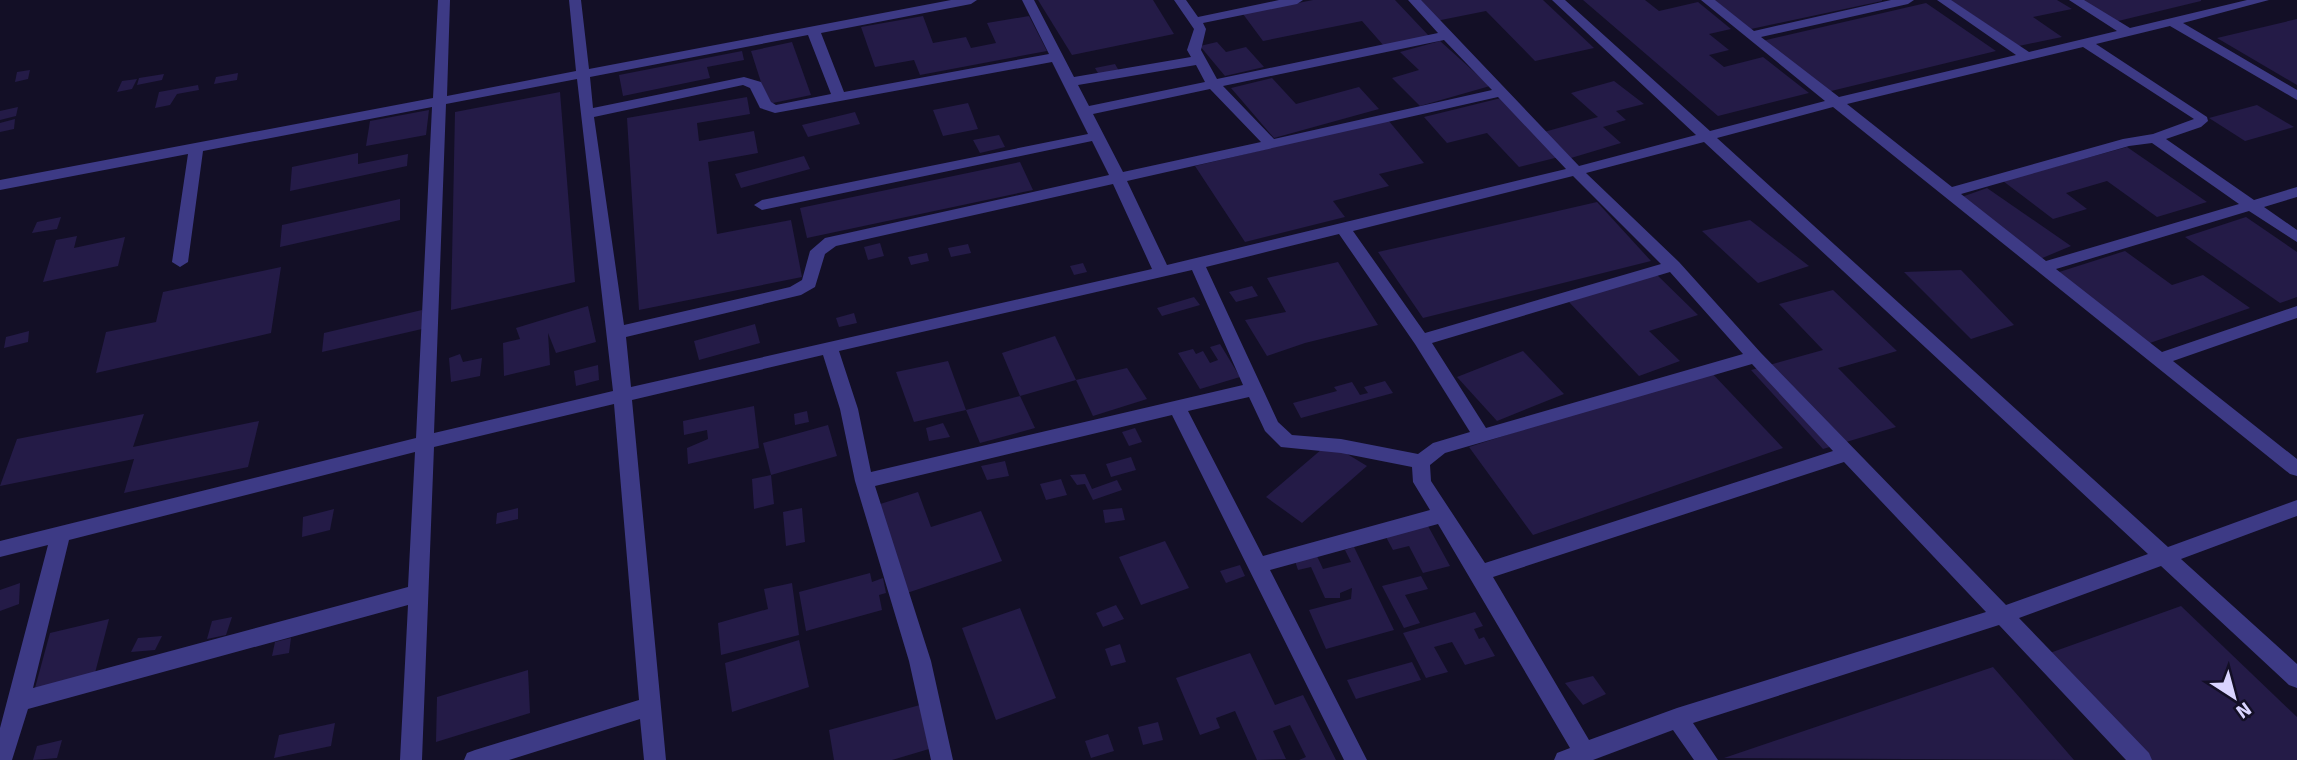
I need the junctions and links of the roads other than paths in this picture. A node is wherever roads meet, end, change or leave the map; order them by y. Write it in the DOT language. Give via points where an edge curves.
graph roads {
  1 [pos="444,0"];
  2 [pos="575,0"];
  3 [pos="971,0"];
  4 [pos="1028,0"];
  5 [pos="1180,0"];
  6 [pos="1297,0"];
  7 [pos="1414,0"];
  8 [pos="1558,0"];
  9 [pos="1707,0"];
  10 [pos="1908,0"];
  11 [pos="1942,0"];
  12 [pos="2075,0"];
  13 [pos="2263,0"];
  14 [pos="1195,21"];
  15 [pos="2171,21"];
  16 [pos="813,30"];
  17 [pos="2127,32"];
  18 [pos="1447,35"];
  19 [pos="1751,36"];
  20 [pos="2084,43"];
  21 [pos="2026,56"];
  22 [pos="1056,57"];
  23 [pos="1200,61"];
  24 [pos="583,74"];
  25 [pos="1070,82"];
  26 [pos="1213,84"];
  27 [pos="1502,92"];
  28 [pos="2297,96"];
  29 [pos="839,97"];
  30 [pos="442,101"];
  31 [pos="1837,102"];
  32 [pos="1086,111"];
  33 [pos="587,114"];
  34 [pos="1705,135"];
  35 [pos="1098,136"];
  36 [pos="2155,138"];
  37 [pos="1271,144"];
  38 [pos="196,148"];
  39 [pos="1576,171"];
  40 [pos="1118,178"];
  41 [pos="0,186"];
  42 [pos="2297,192"];
  43 [pos="1947,193"];
  44 [pos="762,205"];
  45 [pos="2248,205"];
  46 [pos="1342,227"];
  47 [pos="2297,237"];
  48 [pos="180,262"];
  49 [pos="1196,264"];
  50 [pos="1673,266"];
  51 [pos="2043,267"];
  52 [pos="1163,272"];
  53 [pos="2297,312"];
  54 [pos="617,333"];
  55 [pos="1421,340"];
  56 [pos="829,346"];
  57 [pos="1755,357"];
  58 [pos="2161,359"];
  59 [pos="1254,389"];
  60 [pos="622,396"];
  61 [pos="1177,407"];
  62 [pos="1482,436"];
  63 [pos="427,442"];
  64 [pos="1845,454"];
  65 [pos="1421,462"];
  66 [pos="2297,469"];
  67 [pos="864,481"];
  68 [pos="2297,508"];
  69 [pos="1441,515"];
  70 [pos="61,534"];
  71 [pos="0,549"];
  72 [pos="2164,556"];
  73 [pos="1259,565"];
  74 [pos="1479,573"];
  75 [pos="416,594"];
  76 [pos="2003,615"];
  77 [pos="2297,678"];
  78 [pos="19,702"];
  79 [pos="651,706"];
  80 [pos="1677,718"];
  81 [pos="1575,756"];
  82 [pos="1,760"];
  83 [pos="411,760"];
  84 [pos="475,760"];
  85 [pos="655,760"];
  86 [pos="942,760"];
  87 [pos="1356,760"];
  88 [pos="1707,760"];
  89 [pos="2141,760"];
  1 -- 30 [label="street"];
  2 -- 24 [label="street"];
  3 -- 16 [label="street"];
  4 -- 22 [label="street"];
  5 -- 14 [label="street"];
  6 -- 14 [label="street"];
  7 -- 18 [label="street"];
  8 -- 34 [label="street"];
  9 -- 19 [label="street"];
  10 -- 19 [label="street"];
  11 -- 21 [label="street"];
  12 -- 17 [label="street"];
  13 -- 15 [label="street"];
  14 -- 23 [label="street" via="1200,29 1194,50"];
  15 -- 17 [label="street"];
  15 -- 28 [label="street"];
  16 -- 24 [label="street"];
  16 -- 29 [label="street"];
  17 -- 20 [label="street"];
  18 -- 26 [label="street"];
  18 -- 27 [label="street"];
  19 -- 31 [label="street"];
  20 -- 21 [label="street"];
  20 -- 36 [label="street" via="2200,117 2196,124"];
  21 -- 31 [label="street"];
  22 -- 25 [label="street"];
  22 -- 29 [label="street"];
  23 -- 25 [label="street"];
  23 -- 26 [label="street"];
  24 -- 30 [label="street"];
  24 -- 33 [label="street"];
  25 -- 32 [label="street"];
  26 -- 32 [label="street"];
  26 -- 37 [label="street"];
  27 -- 37 [label="street"];
  27 -- 39 [label="street"];
  29 -- 33 [label="street" via="768,108 757,85 744,81"];
  30 -- 38 [label="street"];
  30 -- 63 [label="street"];
  31 -- 34 [label="street"];
  31 -- 43 [label="street"];
  32 -- 35 [label="street"];
  33 -- 54 [label="street"];
  34 -- 39 [label="street"];
  34 -- 72 [label="street"];
  35 -- 40 [label="street"];
  35 -- 44 [label="street"];
  36 -- 43 [label="street"];
  36 -- 45 [label="street"];
  37 -- 40 [label="street"];
  38 -- 41 [label="street"];
  38 -- 48 [label="street"];
  39 -- 46 [label="street"];
  39 -- 50 [label="street"];
  40 -- 52 [label="street"];
  40 -- 54 [label="street" via="831,242 818,251 809,283 795,291"];
  42 -- 45 [label="street"];
  43 -- 51 [label="street"];
  45 -- 47 [label="street"];
  45 -- 51 [label="street"];
  46 -- 49 [label="street"];
  46 -- 55 [label="street"];
  49 -- 52 [label="street"];
  49 -- 59 [label="street"];
  50 -- 55 [label="street"];
  50 -- 57 [label="street"];
  51 -- 58 [label="street"];
  52 -- 56 [label="street"];
  53 -- 58 [label="street"];
  54 -- 60 [label="street"];
  55 -- 62 [label="street"];
  56 -- 60 [label="street"];
  56 -- 67 [label="street" via="849,409"];
  57 -- 62 [label="street"];
  57 -- 64 [label="street"];
  58 -- 66 [label="street"];
  59 -- 61 [label="street"];
  59 -- 65 [label="street" via="1271,426 1287,442 1341,446"];
  60 -- 63 [label="street"];
  60 -- 79 [label="street"];
  61 -- 67 [label="street"];
  61 -- 73 [label="street"];
  62 -- 65 [label="street" via="1439,448"];
  63 -- 70 [label="street"];
  63 -- 75 [label="street"];
  64 -- 74 [label="street"];
  64 -- 76 [label="street"];
  65 -- 69 [label="street" via="1422,482"];
  67 -- 86 [label="street" via="920,661"];
  68 -- 72 [label="street"];
  69 -- 73 [label="street"];
  69 -- 74 [label="street"];
  70 -- 71 [label="street"];
  70 -- 78 [label="street"];
  72 -- 76 [label="street"];
  72 -- 77 [label="street"];
  73 -- 87 [label="street"];
  74 -- 81 [label="street"];
  75 -- 78 [label="street"];
  75 -- 83 [label="street"];
  76 -- 80 [label="street"];
  76 -- 89 [label="street"];
  78 -- 82 [label="street"];
  79 -- 84 [label="street"];
  79 -- 85 [label="street"];
  80 -- 81 [label="street"];
  80 -- 88 [label="street"];
}
